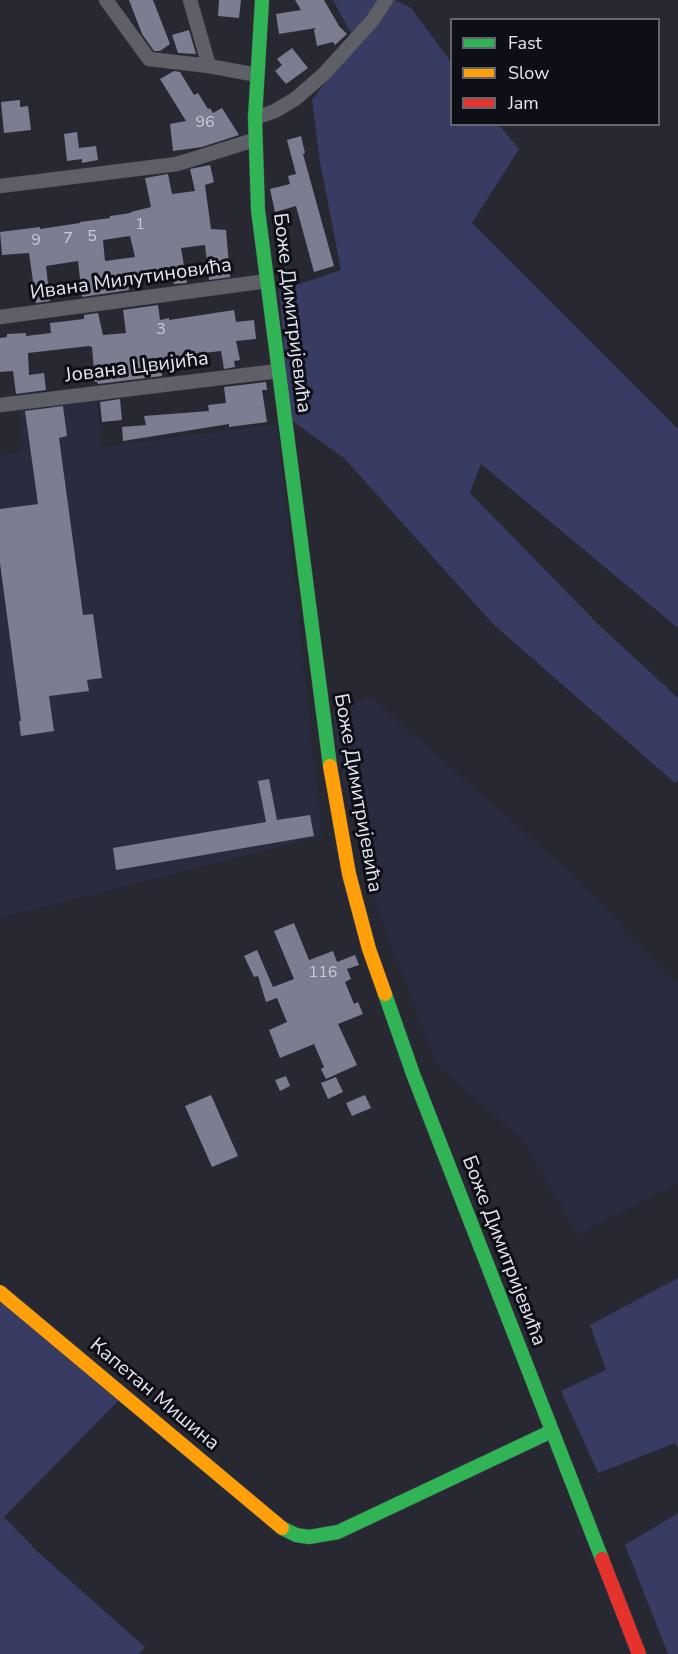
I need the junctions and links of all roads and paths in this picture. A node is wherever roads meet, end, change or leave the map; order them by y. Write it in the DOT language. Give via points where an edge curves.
graph roads {
  1 [pos="106,0"];
  2 [pos="190,0"];
  3 [pos="262,0"];
  4 [pos="386,0"];
  5 [pos="209,66"];
  6 [pos="257,75"];
  7 [pos="255,118"];
  8 [pos="254,140"];
  9 [pos="0,186"];
  10 [pos="267,281"];
  11 [pos="0,317"];
  12 [pos="278,371"];
  13 [pos="0,405"];
  14 [pos="0,1292"];
  15 [pos="552,1431"];
  16 [pos="639,1654"];
  1 -- 5 [label="street" via="149,59"];
  2 -- 5 [label="street"];
  3 -- 6 [label="main road, Боже Димитријевића"];
  4 -- 7 [label="street" via="324,74 296,99"];
  5 -- 6 [label="street"];
  6 -- 7 [label="main road, Боже Димитријевића"];
  7 -- 8 [label="main road, Боже Димитријевића"];
  8 -- 9 [label="street" via="177,164"];
  8 -- 10 [label="main road, Боже Димитријевића"];
  10 -- 11 [label="street, Ивана Милутиновића"];
  10 -- 12 [label="main road, Боже Димитријевића"];
  12 -- 13 [label="street, Јована Цвијића"];
  12 -- 15 [label="main road, Боже Димитријевића" via="332,785 356,903 412,1074"];
  14 -- 15 [label="main road, Капетан Мишина" via="283,1529 296,1535 338,1532"];
  15 -- 16 [label="main road, Боже Димитријевића"];
}
